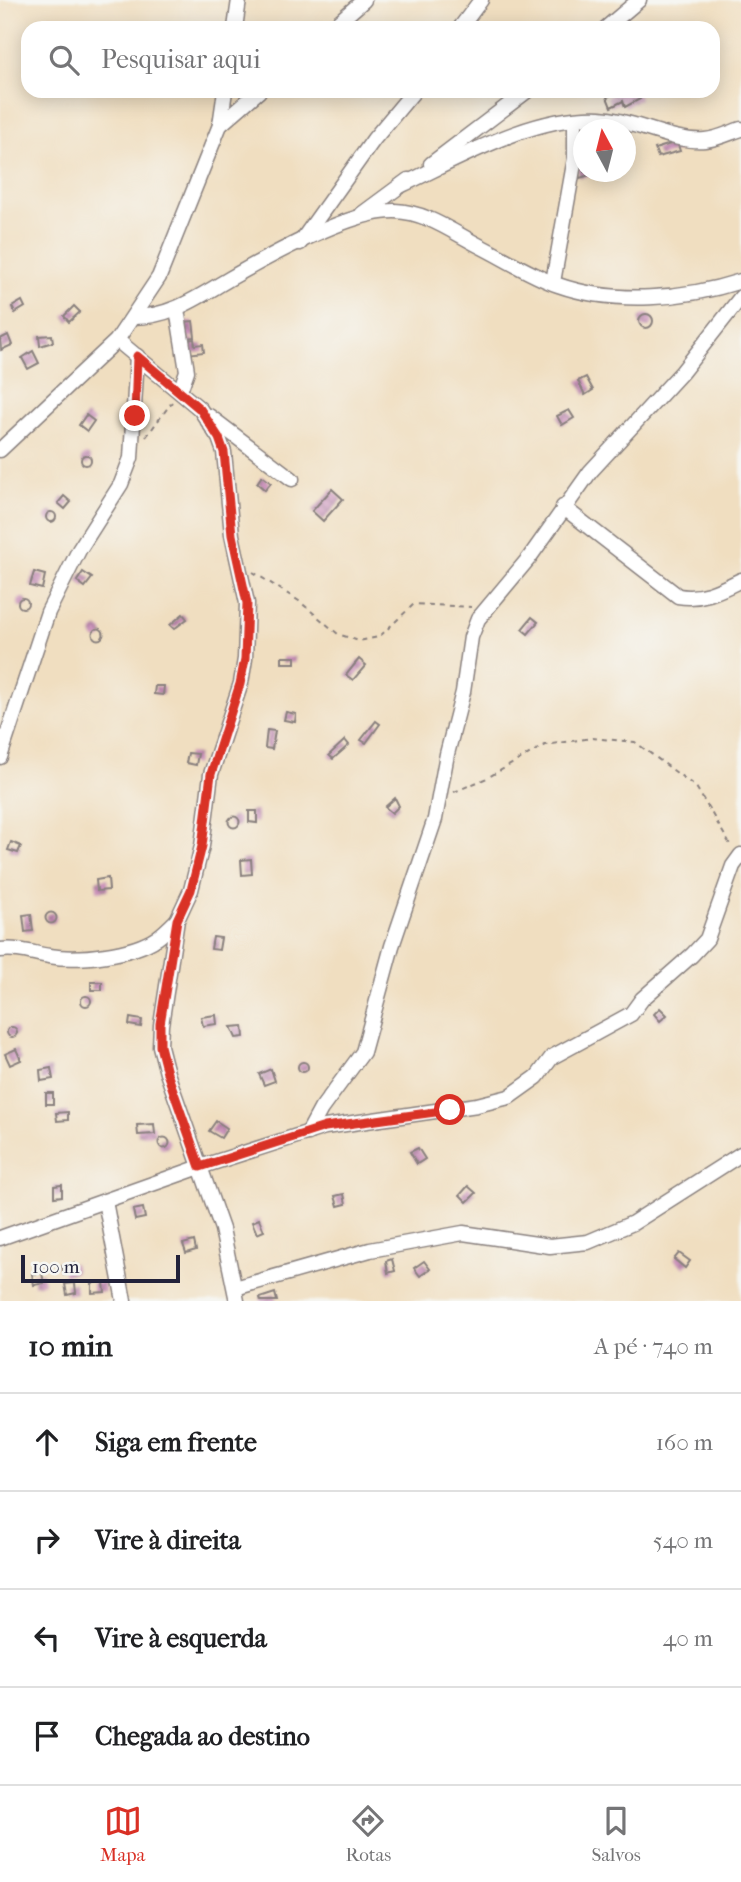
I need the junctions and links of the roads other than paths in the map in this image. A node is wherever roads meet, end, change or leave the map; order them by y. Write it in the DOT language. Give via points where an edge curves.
graph roads {
  1 [pos="239,0"];
  2 [pos="364,0"];
  3 [pos="481,0"];
  4 [pos="639,0"];
  5 [pos="236,21"];
  6 [pos="340,21"];
  7 [pos="465,21"];
  8 [pos="614,21"];
  9 [pos="224,98"];
  10 [pos="251,98"];
  11 [pos="408,98"];
  12 [pos="518,98"];
  13 [pos="573,121"];
  14 [pos="636,124"];
  15 [pos="220,125"];
  16 [pos="741,129"];
  17 [pos="573,169"];
  18 [pos="402,185"];
  19 [pos="356,218"];
  20 [pos="299,244"];
  21 [pos="552,282"];
  22 [pos="741,290"];
  23 [pos="177,309"];
  24 [pos="132,317"];
  25 [pos="117,340"];
  26 [pos="137,356"];
  27 [pos="180,391"];
  28 [pos="200,409"];
  29 [pos="0,450"];
  30 [pos="292,479"];
  31 [pos="563,507"];
  32 [pos="741,580"];
  33 [pos="0,757"];
  34 [pos="740,857"];
  35 [pos="177,920"];
  36 [pos="0,950"];
  37 [pos="308,1133"];
  38 [pos="741,1154"];
  39 [pos="200,1167"];
  40 [pos="105,1201"];
  41 [pos="0,1238"];
  42 [pos="236,1295"];
  43 [pos="124,1301"];
  1 -- 5 [label="street"];
  2 -- 6 [label="street"];
  3 -- 7 [label="street"];
  4 -- 8 [label="street"];
  9 -- 15 [label="street"];
  10 -- 15 [label="street"];
  11 -- 20 [label="street"];
  12 -- 18 [label="street"];
  13 -- 18 [label="street" via="483,146"];
  14 -- 16 [label="street" via="704,141"];
  15 -- 24 [label="street" via="159,277"];
  17 -- 21 [label="street"];
  18 -- 19 [label="street"];
  19 -- 20 [label="street"];
  19 -- 21 [label="street" via="394,211 427,217"];
  20 -- 23 [label="street"];
  21 -- 22 [label="street" via="599,295"];
  22 -- 31 [label="street" via="682,372"];
  23 -- 24 [label="street"];
  23 -- 27 [label="street" via="187,371"];
  24 -- 25 [label="street"];
  25 -- 26 [label="street"];
  25 -- 29 [label="street"];
  26 -- 27 [label="street"];
  26 -- 33 [label="street" via="131,458 121,484 59,589"];
  27 -- 28 [label="street"];
  28 -- 30 [label="street"];
  28 -- 35 [label="street" via="224,452 228,508 247,603 245,659 211,774 198,863"];
  31 -- 32 [label="street" via="678,596 713,594"];
  31 -- 37 [label="street" via="529,558 478,618 440,798 377,993 363,1052"];
  34 -- 37 [label="street" via="707,939 692,955 631,1014 552,1057 537,1077 509,1097"];
  35 -- 36 [label="street" via="157,938 114,953 49,956 23,949"];
  35 -- 39 [label="street" via="160,1046"];
  37 -- 39 [label="street"];
  38 -- 42 [label="street" via="633,1223 588,1242 550,1246 463,1233 370,1250"];
  39 -- 40 [label="street"];
  39 -- 42 [label="street" via="222,1229"];
  40 -- 41 [label="street"];
  40 -- 43 [label="street"];
}
